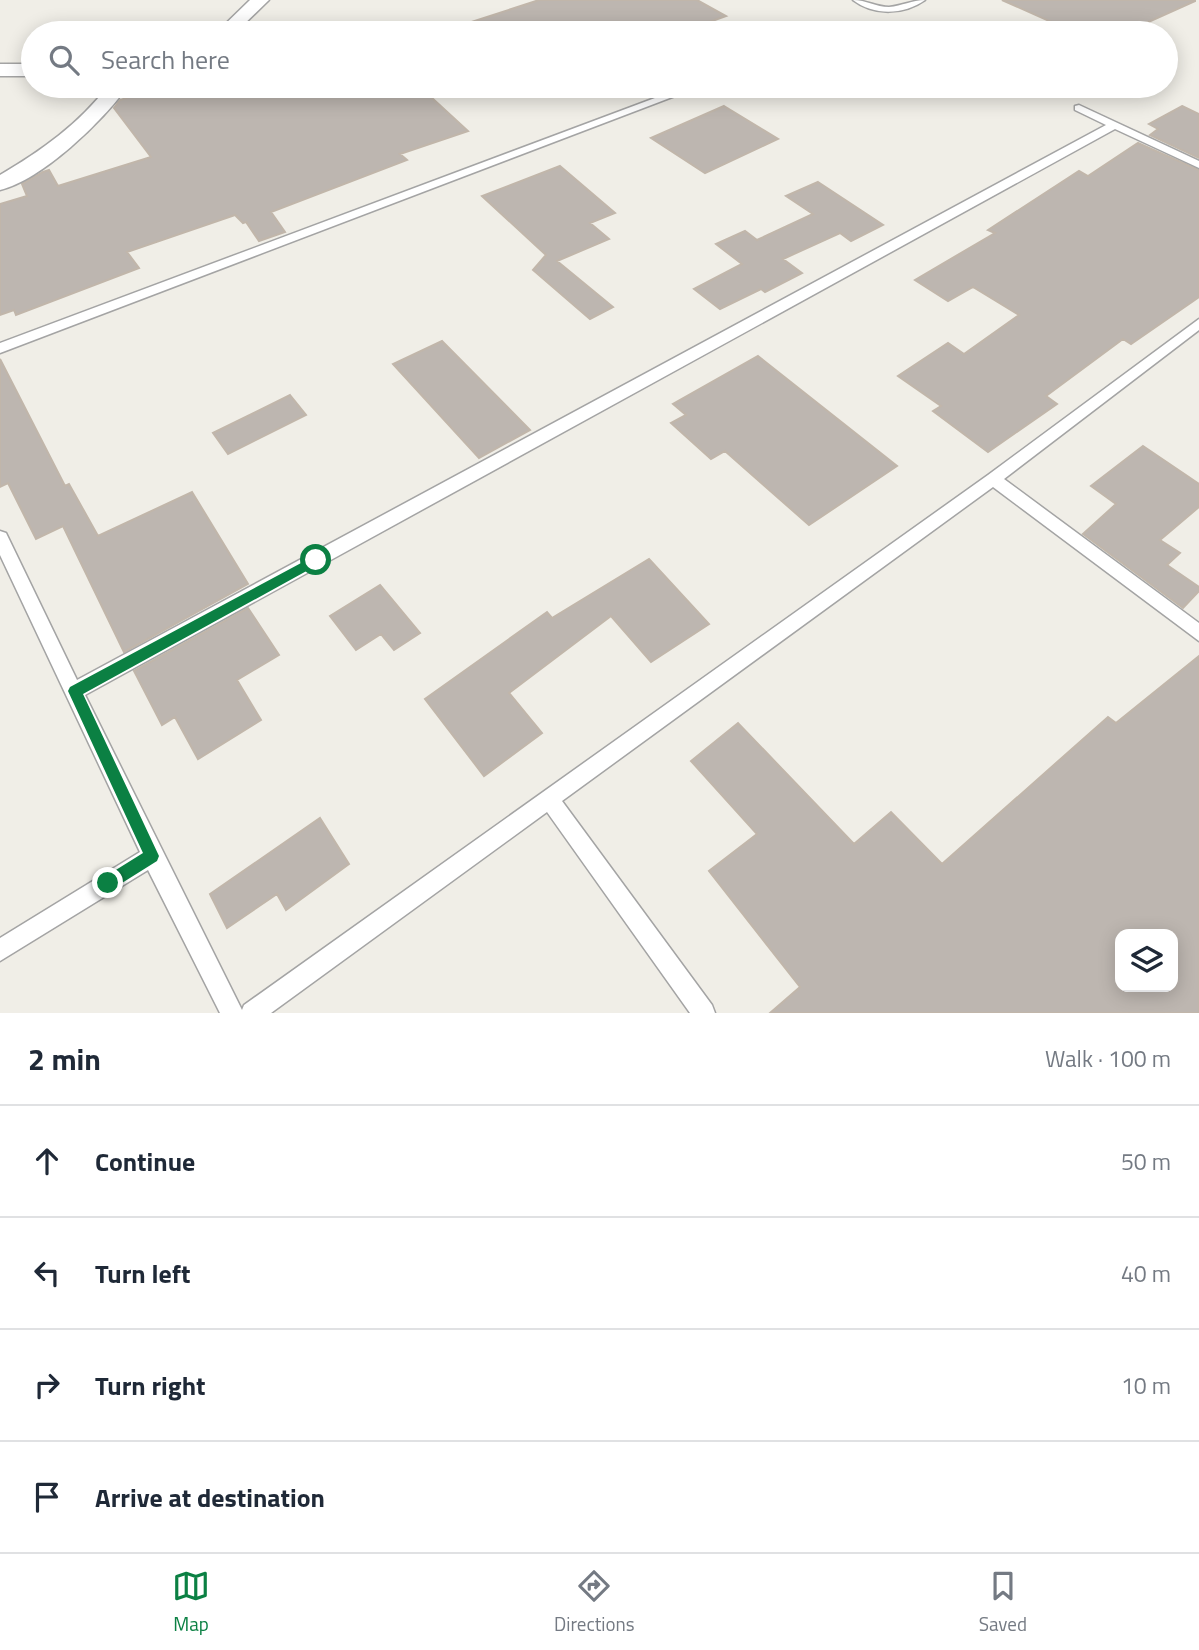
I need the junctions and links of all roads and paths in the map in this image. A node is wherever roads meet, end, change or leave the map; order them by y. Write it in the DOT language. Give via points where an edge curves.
graph roads {
  1 [pos="260,0"];
  2 [pos="858,0"];
  3 [pos="920,0"];
  4 [pos="238,21"];
  5 [pos="0,70"];
  6 [pos="21,70"];
  7 [pos="110,98"];
  8 [pos="664,98"];
  9 [pos="1079,108"];
  10 [pos="1114,125"];
  11 [pos="1199,165"];
  12 [pos="0,184"];
  13 [pos="1199,323"];
  14 [pos="0,348"];
  15 [pos="993,479"];
  16 [pos="0,538"];
  17 [pos="1199,633"];
  18 [pos="75,691"];
  19 [pos="549,799"];
  20 [pos="152,856"];
  21 [pos="0,950"];
  22 [pos="232,1013"];
  23 [pos="253,1013"];
  24 [pos="704,1013"];
  1 -- 4 [label="street"];
  2 -- 3 [label="lane" via="884,10"];
  5 -- 6 [label="street"];
  7 -- 12 [label="street" via="39,162"];
  8 -- 14 [label="lane"];
  9 -- 10 [label="lane"];
  10 -- 11 [label="lane"];
  10 -- 18 [label="lane"];
  13 -- 15 [label="lane"];
  15 -- 17 [label="lane"];
  15 -- 19 [label="lane"];
  16 -- 18 [label="lane"];
  18 -- 20 [label="lane"];
  19 -- 23 [label="lane"];
  19 -- 24 [label="lane"];
  20 -- 21 [label="lane"];
  20 -- 22 [label="lane"];
}
